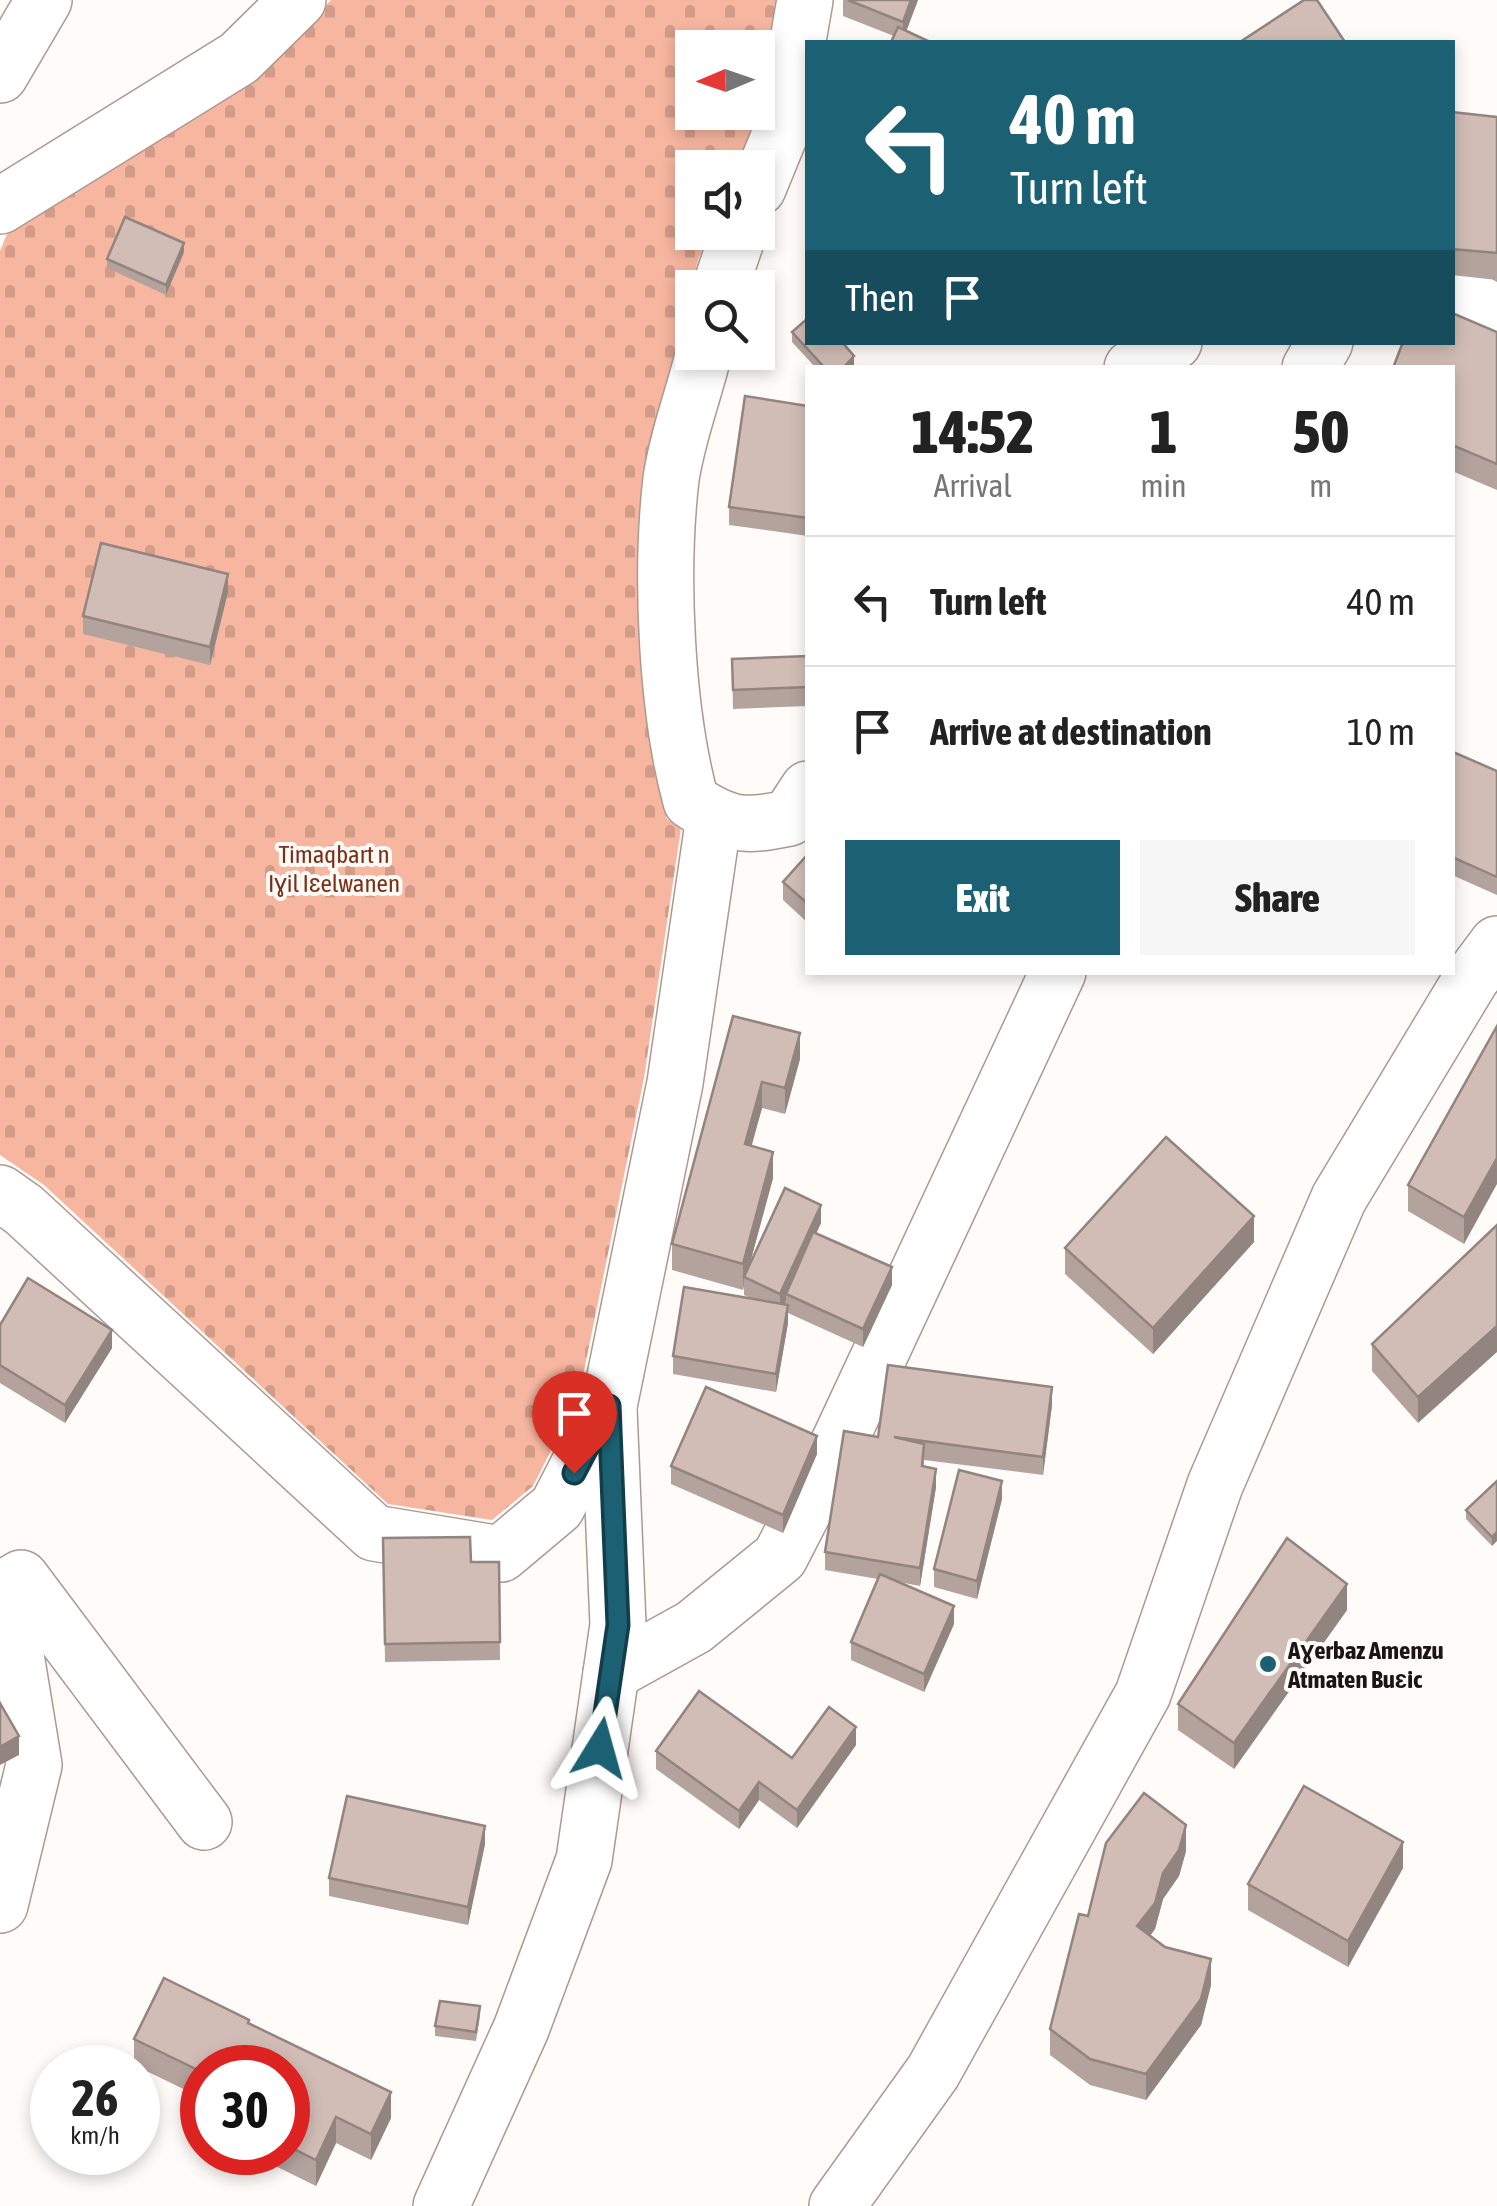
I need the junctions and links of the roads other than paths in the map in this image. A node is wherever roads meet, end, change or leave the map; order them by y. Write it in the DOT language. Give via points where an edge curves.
graph roads {
  1 [pos="44,0"];
  2 [pos="298,0"];
  3 [pos="805,0"];
  4 [pos="0,75"];
  5 [pos="774,150"];
  6 [pos="0,206"];
  7 [pos="1455,289"];
  8 [pos="1497,314"];
  9 [pos="1169,345"];
  10 [pos="1137,365"];
  11 [pos="699,370"];
  12 [pos="805,794"];
  13 [pos="714,817"];
  14 [pos="1497,944"];
  15 [pos="1057,975"];
  16 [pos="0,1194"];
  17 [pos="609,1406"];
  18 [pos="3,1589"];
  19 [pos="611,1673"];
  20 [pos="204,1822"];
  21 [pos="0,1906"];
  22 [pos="440,2206"];
  23 [pos="837,2206"];
  1 -- 4 [label="street"];
  2 -- 6 [label="street" via="239,58"];
  3 -- 5 [label="street"];
  7 -- 8 [label="street"];
  9 -- 10 [label="street"];
  11 -- 13 [label="street" via="672,478 667,629 690,802"];
  12 -- 13 [label="street" via="790,818 748,826"];
  13 -- 17 [label="street" via="675,1083"];
  14 -- 23 [label="street" via="1339,1198 1215,1485 1143,1694 934,2072"];
  15 -- 19 [label="street" via="780,1557 694,1627"];
  16 -- 17 [label="street" via="374,1534 501,1554 557,1506"];
  17 -- 19 [label="street" via="618,1625"];
  18 -- 20 [label="street" via="22,1578"];
  18 -- 21 [label="street" via="34,1765"];
  19 -- 22 [label="street" via="584,1860 521,2029"];
}
